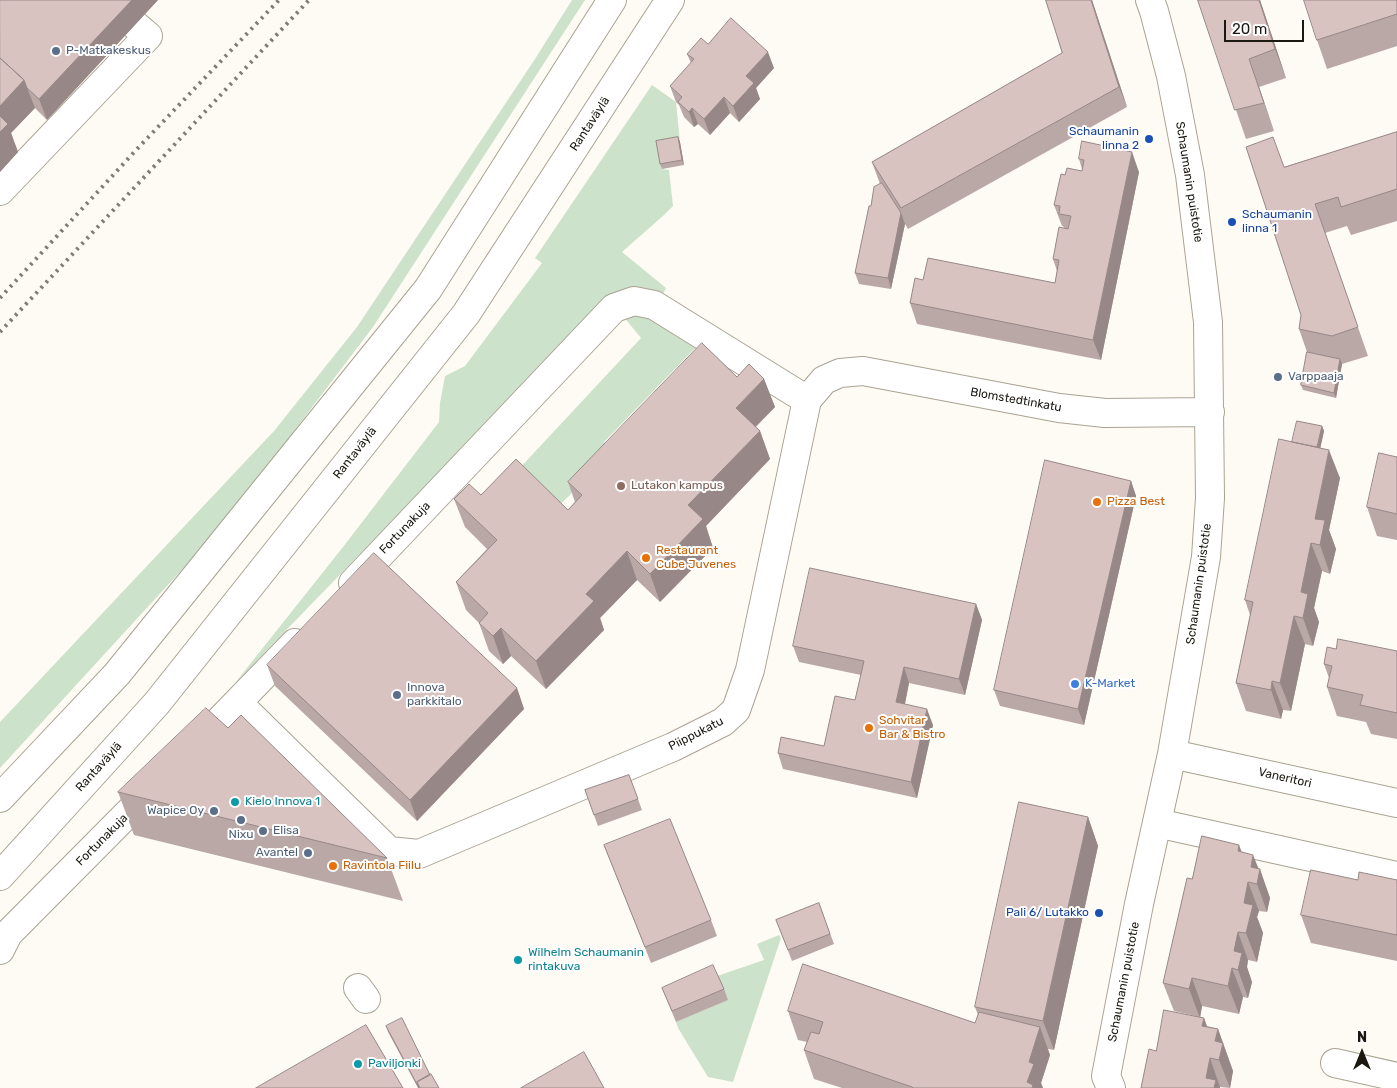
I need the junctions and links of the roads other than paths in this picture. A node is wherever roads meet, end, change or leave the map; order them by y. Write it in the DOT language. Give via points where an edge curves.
graph roads {
  1 [pos="612,0"];
  2 [pos="670,0"];
  3 [pos="1150,0"];
  4 [pos="123,22"];
  5 [pos="0,191"];
  6 [pos="816,390"];
  7 [pos="1210,412"];
  8 [pos="334,602"];
  9 [pos="313,624"];
  10 [pos="238,703"];
  11 [pos="1172,754"];
  12 [pos="0,798"];
  13 [pos="1397,803"];
  14 [pos="1157,823"];
  15 [pos="0,876"];
  16 [pos="1397,876"];
  17 [pos="0,950"];
  18 [pos="1335,1063"];
  19 [pos="1397,1076"];
  20 [pos="1102,1084"];
  1 -- 12 [label="main road" via="428,288 117,674"];
  2 -- 15 [label="main road, Rantaväylä" via="466,314 157,703"];
  3 -- 7 [label="main road, Schaumanin puistotie" via="1171,76 1190,175 1208,322"];
  4 -- 5 [label="main road" via="148,36"];
  6 -- 7 [label="main road, Blomstedtinkatu" via="840,373 863,371 1059,408 1115,413"];
  6 -- 8 [label="main road, Fortunakuja" via="654,305 634,301 614,308"];
  6 -- 10 [label="main road, Piippukatu" via="750,670 736,710 723,722 673,747 419,854 389,850"];
  7 -- 11 [label="main road, Schaumanin puistotie" via="1206,557"];
  9 -- 10 [label="main road, Fortunakuja"];
  10 -- 17 [label="main road, Fortunakuja" via="8,934"];
  11 -- 13 [label="main road, Vaneritori"];
  11 -- 14 [label="main road, Schaumanin puistotie"];
  14 -- 16 [label="main road"];
  14 -- 20 [label="main road, Schaumanin puistotie"];
  18 -- 19 [label="main road"];
}
